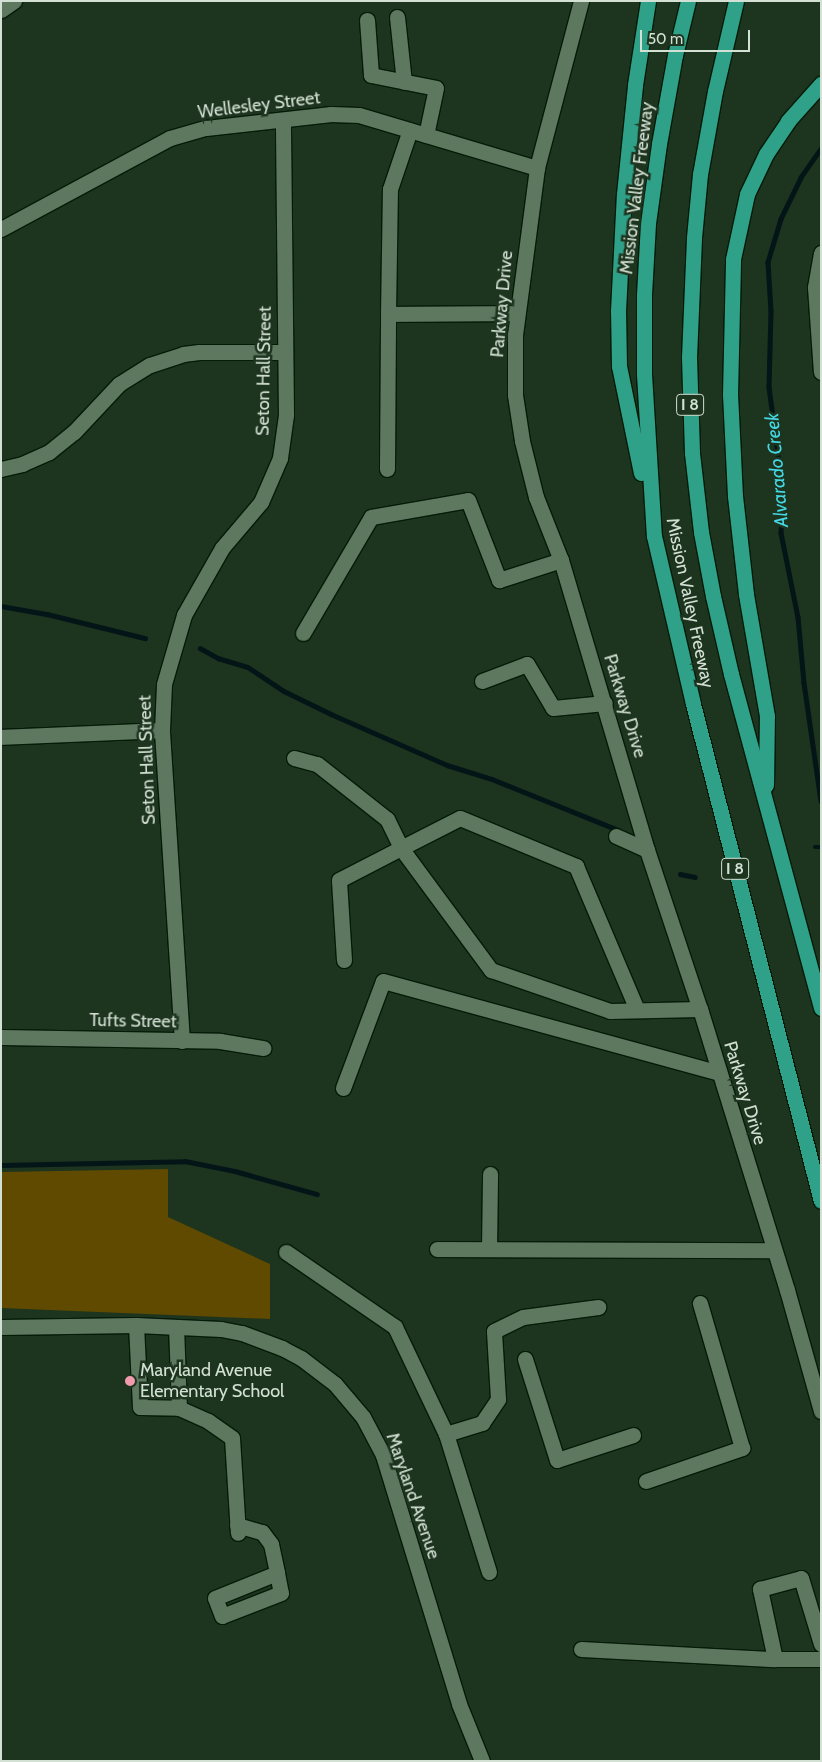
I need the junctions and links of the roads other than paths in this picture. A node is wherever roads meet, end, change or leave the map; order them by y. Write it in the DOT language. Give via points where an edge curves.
graph roads {
  1 [pos="14,1"];
  2 [pos="581,1"];
  3 [pos="648,1"];
  4 [pos="688,1"];
  5 [pos="736,1"];
  6 [pos="1,10"];
  7 [pos="397,16"];
  8 [pos="367,20"];
  9 [pos="404,82"];
  10 [pos="821,84"];
  11 [pos="283,120"];
  12 [pos="410,130"];
  13 [pos="426,135"];
  14 [pos="537,168"];
  15 [pos="1,229"];
  16 [pos="821,253"];
  17 [pos="818,300"];
  18 [pos="517,313"];
  19 [pos="388,314"];
  20 [pos="285,352"];
  21 [pos="821,372"];
  22 [pos="1,469"];
  23 [pos="387,469"];
  24 [pos="654,536"];
  25 [pos="561,560"];
  26 [pos="303,633"];
  27 [pos="482,681"];
  28 [pos="605,703"];
  29 [pos="162,730"];
  30 [pos="1,737"];
  31 [pos="294,758"];
  32 [pos="766,804"];
  33 [pos="616,836"];
  34 [pos="401,848"];
  35 [pos="647,850"];
  36 [pos="344,960"];
  37 [pos="821,1008"];
  38 [pos="700,1009"];
  39 [pos="637,1010"];
  40 [pos="1,1037"];
  41 [pos="182,1041"];
  42 [pos="263,1048"];
  43 [pos="719,1073"];
  44 [pos="343,1088"];
  45 [pos="490,1174"];
  46 [pos="821,1201"];
  47 [pos="437,1249"];
  48 [pos="489,1249"];
  49 [pos="773,1250"];
  50 [pos="286,1252"];
  51 [pos="700,1303"];
  52 [pos="598,1307"];
  53 [pos="136,1325"];
  54 [pos="1,1326"];
  55 [pos="176,1327"];
  56 [pos="525,1359"];
  57 [pos="179,1408"];
  58 [pos="821,1411"];
  59 [pos="446,1434"];
  60 [pos="633,1435"];
  61 [pos="646,1481"];
  62 [pos="489,1572"];
  63 [pos="277,1573"];
  64 [pos="821,1644"];
  65 [pos="582,1650"];
  66 [pos="821,1659"];
  67 [pos="775,1660"];
  68 [pos="482,1761"];
  1 -- 6 [label="street"];
  2 -- 14 [label="street, Parkway Drive"];
  3 -- 24 [label="highway" via="635,85 624,194 618,311 619,366"];
  4 -- 24 [label="highway, Mission Valley Freeway / I 8" via="662,126 648,223 644,374"];
  5 -- 32 [label="highway, Mission Valley Freeway / I 8" via="700,174 694,238 689,376 692,453 701,532 731,674"];
  7 -- 9 [label="street"];
  8 -- 9 [label="street" via="371,75"];
  9 -- 13 [label="street" via="436,88"];
  10 -- 32 [label="highway" via="788,121 766,154 747,194 733,259 730,395 735,496 746,594 767,716"];
  11 -- 12 [label="street, Wellesley Street" via="332,114 359,115"];
  11 -- 15 [label="street, Wellesley Street" via="206,128 170,138"];
  11 -- 20 [label="street, Seton Hall Street"];
  12 -- 13 [label="street, Wellesley Street"];
  12 -- 19 [label="street" via="390,189"];
  13 -- 14 [label="street, Wellesley Street"];
  14 -- 18 [label="street, Parkway Drive"];
  16 -- 17 [label="street" via="816,275"];
  17 -- 21 [label="street"];
  18 -- 19 [label="street"];
  18 -- 25 [label="street, Parkway Drive" via="515,395 522,441 536,497"];
  19 -- 23 [label="street"];
  20 -- 22 [label="street" via="199,352 150,365 119,384 74,432 49,452"];
  20 -- 29 [label="street, Seton Hall Street" via="286,415 280,458 262,502 222,548 184,615 164,684"];
  24 -- 46 [label="highway, Mission Valley Freeway / I 8" via="693,704"];
  25 -- 26 [label="street" via="499,580 468,500 371,517"];
  25 -- 28 [label="street, Parkway Drive"];
  27 -- 28 [label="street" via="527,664 553,708"];
  28 -- 35 [label="street, Parkway Drive"];
  29 -- 30 [label="street"];
  29 -- 41 [label="street, Seton Hall Street"];
  31 -- 34 [label="street" via="317,764 386,819"];
  32 -- 37 [label="highway, Mission Valley Freeway / I 8"];
  33 -- 35 [label="street"];
  34 -- 36 [label="street" via="339,880"];
  34 -- 39 [label="street" via="491,970 610,1011"];
  34 -- 39 [label="street" via="460,818 576,866"];
  35 -- 38 [label="street, Parkway Drive"];
  38 -- 39 [label="street"];
  38 -- 43 [label="street, Parkway Drive"];
  40 -- 41 [label="street, Tufts Street"];
  41 -- 42 [label="street, Tufts Street" via="220,1041"];
  43 -- 44 [label="street" via="383,981"];
  43 -- 49 [label="street, Parkway Drive"];
  45 -- 48 [label="street"];
  47 -- 48 [label="street"];
  48 -- 49 [label="street"];
  49 -- 58 [label="street, Parkway Drive"];
  50 -- 59 [label="street" via="395,1328"];
  51 -- 61 [label="street" via="742,1448"];
  52 -- 59 [label="street" via="523,1317 494,1332 498,1399 482,1423"];
  53 -- 54 [label="street, Maryland Avenue"];
  53 -- 55 [label="street, Maryland Avenue"];
  53 -- 57 [label="street" via="140,1407"];
  55 -- 57 [label="street"];
  55 -- 68 [label="street, Maryland Avenue" via="242,1333 282,1348 319,1370 363,1417 383,1455 459,1704"];
  56 -- 60 [label="street" via="557,1460"];
  57 -- 63 [label="street" via="208,1421 232,1438 237,1529 262,1532 272,1544"];
  59 -- 62 [label="street"];
  64 -- 67 [label="street" via="801,1578 760,1589"];
  65 -- 67 [label="street"];
  66 -- 67 [label="street"];
}
